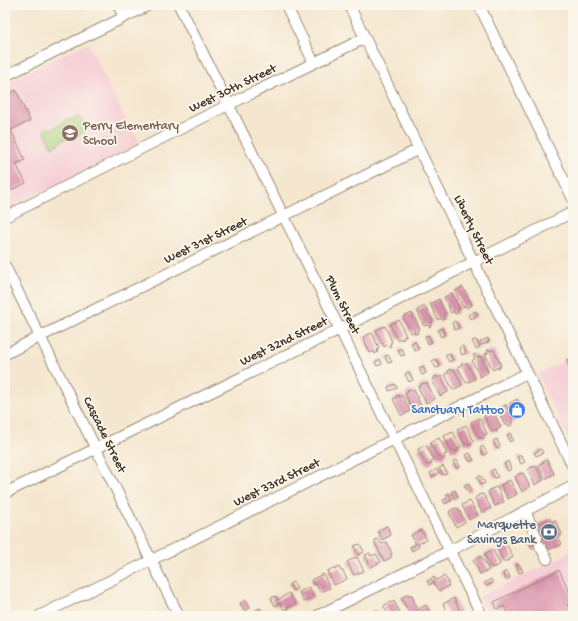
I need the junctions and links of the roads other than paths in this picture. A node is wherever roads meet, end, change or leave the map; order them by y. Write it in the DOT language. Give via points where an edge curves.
graph roads {
  1 [pos="118,5"];
  2 [pos="149,5"];
  3 [pos="179,5"];
  4 [pos="286,5"];
  5 [pos="349,5"];
  6 [pos="479,5"];
  7 [pos="124,17"];
  8 [pos="365,38"];
  9 [pos="314,63"];
  10 [pos="5,76"];
  11 [pos="228,105"];
  12 [pos="419,149"];
  13 [pos="573,199"];
  14 [pos="573,212"];
  15 [pos="5,217"];
  16 [pos="284,217"];
  17 [pos="473,262"];
  18 [pos="5,266"];
  19 [pos="339,329"];
  20 [pos="41,336"];
  21 [pos="5,354"];
  22 [pos="527,373"];
  23 [pos="394,440"];
  24 [pos="96,448"];
  25 [pos="573,467"];
  26 [pos="573,486"];
  27 [pos="5,493"];
  28 [pos="525,511"];
  29 [pos="449,550"];
  30 [pos="547,558"];
  31 [pos="151,560"];
  32 [pos="39,616"];
  33 [pos="179,616"];
  34 [pos="317,616"];
  35 [pos="482,616"];
  1 -- 7 [label="street"];
  2 -- 7 [label="street"];
  3 -- 11 [label="street, Plum Street"];
  4 -- 9 [label="street"];
  5 -- 8 [label="street, Liberty Street"];
  6 -- 13 [label="street"];
  7 -- 10 [label="street"];
  8 -- 9 [label="street, West 30th Street"];
  8 -- 12 [label="street, Liberty Street"];
  9 -- 11 [label="street, West 30th Street"];
  11 -- 15 [label="street, West 30th Street"];
  11 -- 16 [label="street, Plum Street"];
  12 -- 16 [label="street, West 31st Street"];
  12 -- 17 [label="street, Liberty Street"];
  14 -- 17 [label="street, West 32nd Street"];
  16 -- 19 [label="street, Plum Street"];
  16 -- 20 [label="street, West 31st Street"];
  17 -- 19 [label="street, West 32nd Street"];
  17 -- 22 [label="street, Liberty Street"];
  18 -- 20 [label="street, Cascade Street"];
  19 -- 23 [label="street, Plum Street"];
  19 -- 24 [label="street, West 32nd Street"];
  20 -- 21 [label="street, West 31st Street"];
  20 -- 24 [label="street, Cascade Street"];
  22 -- 23 [label="street, West 33rd Street"];
  22 -- 25 [label="street, Liberty Street"];
  23 -- 29 [label="street, Plum Street"];
  23 -- 31 [label="street, West 33rd Street"];
  24 -- 27 [label="street, West 32nd Street"];
  24 -- 31 [label="street, Cascade Street"];
  26 -- 28 [label="street"];
  28 -- 29 [label="street"];
  28 -- 30 [label="street"];
  29 -- 34 [label="street"];
  29 -- 35 [label="street, Plum Street"];
  31 -- 32 [label="street, West 33rd Street"];
  31 -- 33 [label="street, Cascade Street"];
}
